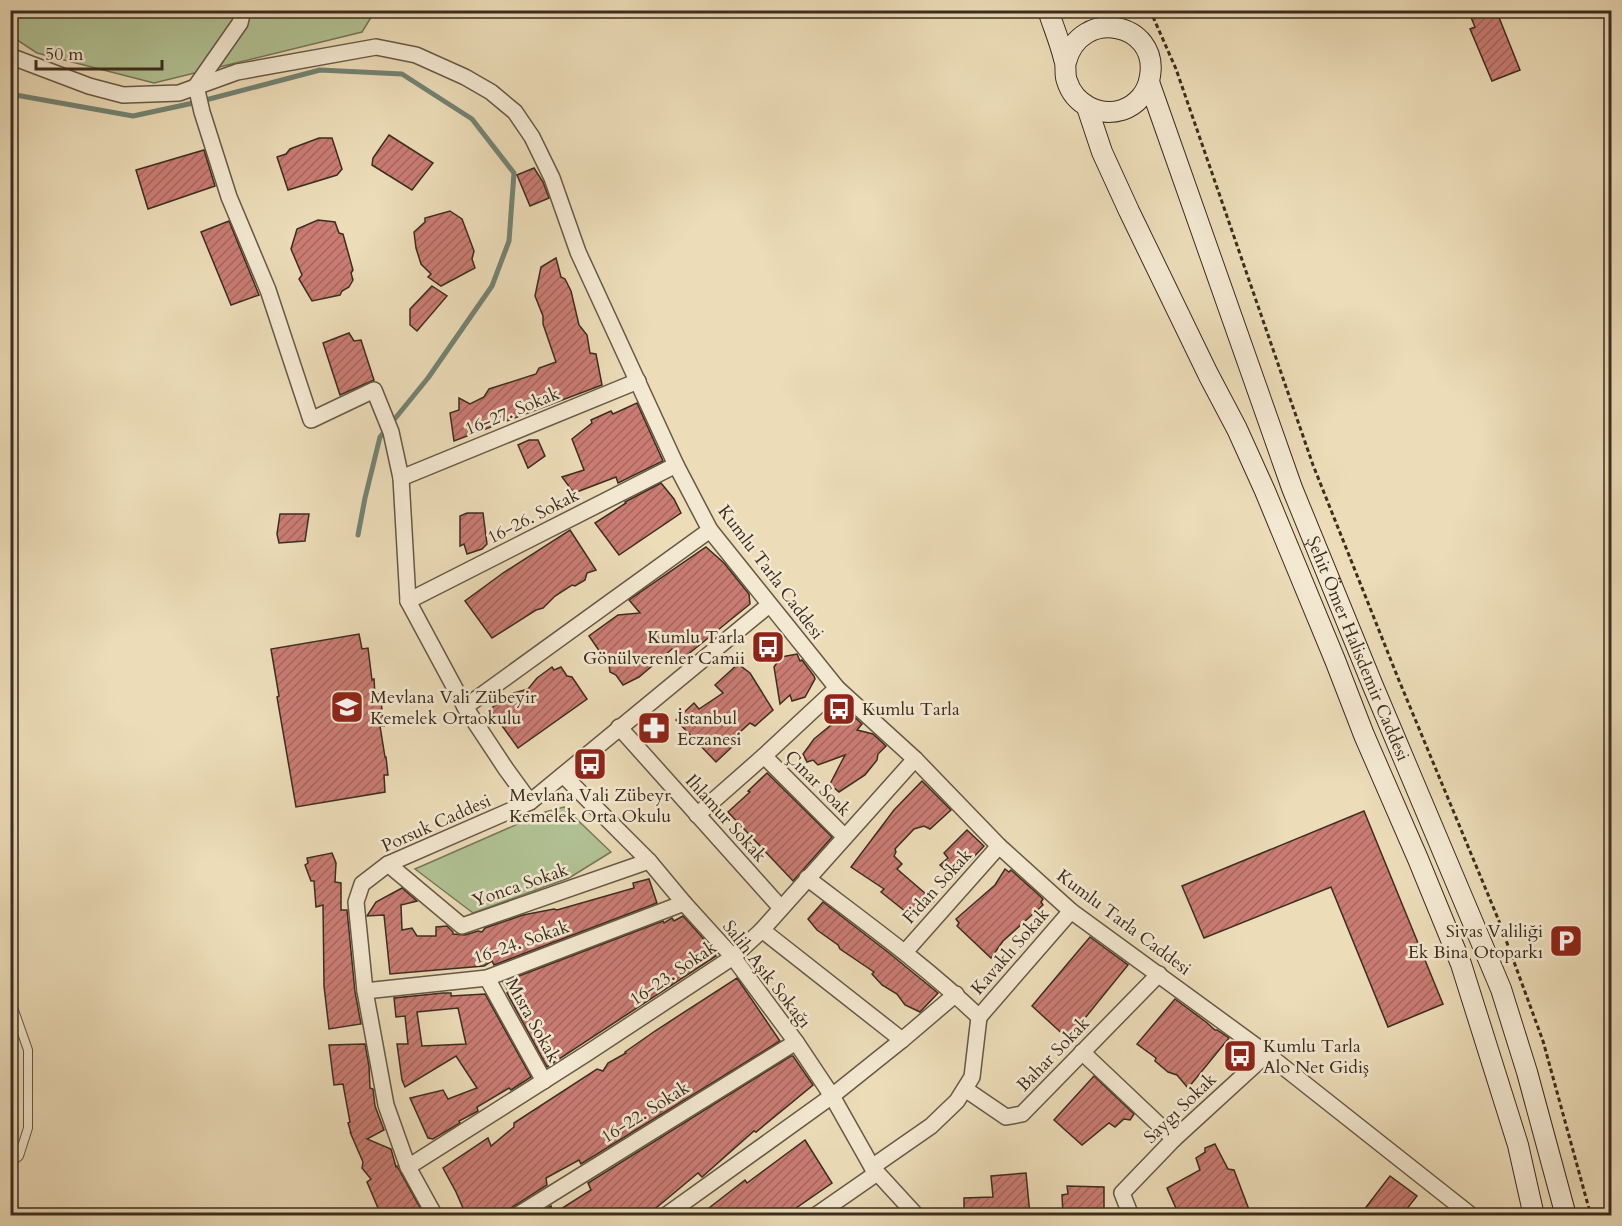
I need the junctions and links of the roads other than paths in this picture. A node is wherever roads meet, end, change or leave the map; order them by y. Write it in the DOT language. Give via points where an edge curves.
graph roads {
  1 [pos="243,10"];
  2 [pos="1048,10"];
  3 [pos="1120,20"];
  4 [pos="10,55"];
  5 [pos="1066,62"];
  6 [pos="1149,82"];
  7 [pos="199,99"];
  8 [pos="1087,106"];
  9 [pos="638,381"];
  10 [pos="676,465"];
  11 [pos="401,478"];
  12 [pos="710,530"];
  13 [pos="408,601"];
  14 [pos="769,605"];
  15 [pos="837,688"];
  16 [pos="465,707"];
  17 [pos="619,727"];
  18 [pos="764,756"];
  19 [pos="915,759"];
  20 [pos="563,775"];
  21 [pos="530,802"];
  22 [pos="697,815"];
  23 [pos="844,837"];
  24 [pos="999,846"];
  25 [pos="649,861"];
  26 [pos="388,864"];
  27 [pos="807,878"];
  28 [pos="684,903"];
  29 [pos="781,908"];
  30 [pos="1071,911"];
  31 [pos="762,930"];
  32 [pos="904,952"];
  33 [pos="733,957"];
  34 [pos="1159,974"];
  35 [pos="487,978"];
  36 [pos="365,991"];
  37 [pos="956,994"];
  38 [pos="10,999"];
  39 [pos="979,1017"];
  40 [pos="902,1040"];
  41 [pos="796,1042"];
  42 [pos="1082,1052"];
  43 [pos="1267,1054"];
  44 [pos="544,1081"];
  45 [pos="964,1089"];
  46 [pos="832,1096"];
  47 [pos="1174,1139"];
  48 [pos="10,1163"];
  49 [pos="408,1167"];
  50 [pos="874,1170"];
  51 [pos="684,1210"];
  52 [pos="435,1215"];
  53 [pos="516,1215"];
  54 [pos="665,1215"];
  55 [pos="815,1215"];
  56 [pos="917,1215"];
  57 [pos="1131,1215"];
  58 [pos="1472,1215"];
  59 [pos="1534,1215"];
  60 [pos="1566,1215"];
  1 -- 7 [label="street" via="240,23"];
  2 -- 5 [label="main road"];
  3 -- 5 [label="main road" via="1085,33 1074,43"];
  3 -- 6 [label="main road" via="1146,50"];
  4 -- 7 [label="street, Kumlu Tarla Caddesi" via="89,86 123,94 179,93"];
  5 -- 8 [label="main road" via="1069,86"];
  6 -- 8 [label="main road" via="1140,97 1124,109 1104,112"];
  6 -- 60 [label="main road, Şehit Ömer Halisdemir Caddesi" via="1292,488 1501,989"];
  7 -- 9 [label="street, Kumlu Tarla Caddesi" via="237,72 376,47 416,55 491,92 515,112 532,137 552,178 578,252"];
  7 -- 11 [label="street" via="229,197 268,290 311,420 374,390 391,432"];
  8 -- 59 [label="main road, Şehit Ömer Halisdemir Caddesi" via="1129,212 1265,491 1461,964 1518,1145"];
  9 -- 10 [label="street, Kumlu Tarla Caddesi"];
  9 -- 11 [label="street, 16-27. Sokak"];
  10 -- 12 [label="street, Kumlu Tarla Caddesi"];
  10 -- 13 [label="street, 16-26. Sokak"];
  11 -- 13 [label="street"];
  12 -- 14 [label="street, Kumlu Tarla Caddesi"];
  12 -- 16 [label="street"];
  13 -- 16 [label="street"];
  14 -- 15 [label="street, Kumlu Tarla Caddesi"];
  14 -- 17 [label="street, Porsuk Caddesi"];
  15 -- 18 [label="street"];
  15 -- 19 [label="street, Kumlu Tarla Caddesi"];
  16 -- 21 [label="street"];
  17 -- 20 [label="street, Porsuk Caddesi"];
  17 -- 22 [label="street, Ihlamur Sokak"];
  18 -- 22 [label="street"];
  18 -- 23 [label="street, Çınar Soak"];
  19 -- 23 [label="street, 16-23. Sokak"];
  19 -- 24 [label="street, Kumlu Tarla Caddesi"];
  20 -- 21 [label="street, Porsuk Caddesi"];
  20 -- 25 [label="street, Salih Aşık Sokağı"];
  21 -- 26 [label="street, Porsuk Caddesi"];
  22 -- 29 [label="street, Ihlamur Sokak"];
  23 -- 27 [label="street, 16-23. Sokak"];
  24 -- 30 [label="street, Kumlu Tarla Caddesi"];
  24 -- 32 [label="street, Fidan Sokak"];
  25 -- 26 [label="street, Yonca Sokak" via="462,926"];
  25 -- 28 [label="street, Salih Aşık Sokağı"];
  26 -- 36 [label="street, Porsuk Caddesi" via="362,884 356,902"];
  27 -- 29 [label="street, 16-23. Sokak"];
  27 -- 32 [label="street"];
  28 -- 33 [label="street, Salih Aşık Sokağı"];
  28 -- 35 [label="street, 16-24. Sokak"];
  29 -- 31 [label="street, 16-23. Sokak"];
  30 -- 34 [label="street, Kumlu Tarla Caddesi"];
  30 -- 39 [label="street, Kavaklı Sokak"];
  31 -- 33 [label="street, 16-23. Sokak"];
  31 -- 40 [label="street"];
  32 -- 37 [label="street"];
  33 -- 41 [label="street, Salih Aşık Sokağı"];
  33 -- 44 [label="street, 16-23. Sokak"];
  34 -- 42 [label="street, Bahar Sokak"];
  34 -- 43 [label="street, Kumlu Tarla Caddesi"];
  35 -- 36 [label="street, 16-24. Sokak"];
  35 -- 44 [label="street, Mısra Sokak"];
  36 -- 49 [label="street, Porsuk Caddesi" via="386,1105"];
  37 -- 39 [label="street"];
  37 -- 40 [label="street"];
  38 -- 48 [label="lane" via="28,1050 28,1128 19,1156"];
  39 -- 45 [label="street" via="972,1077"];
  40 -- 46 [label="street"];
  41 -- 46 [label="street, Salih Aşık Sokağı"];
  41 -- 53 [label="street, 16-22. Sokak"];
  42 -- 45 [label="street, Bahar Sokak" via="1022,1114 1006,1117"];
  42 -- 47 [label="street"];
  43 -- 47 [label="street, Saygı Sokak"];
  43 -- 58 [label="street, Kumlu Tarla Caddesi"];
  44 -- 49 [label="street, 16-23. Sokak"];
  45 -- 50 [label="street" via="931,1126"];
  46 -- 50 [label="street, Salih Aşık Sokağı"];
  46 -- 51 [label="street"];
  47 -- 57 [label="street, Saygı Sokak" via="1122,1193"];
  49 -- 52 [label="street, Porsuk Caddesi"];
  50 -- 55 [label="street"];
  50 -- 56 [label="street, Salih Aşık Sokağı"];
  51 -- 54 [label="street"];
}
